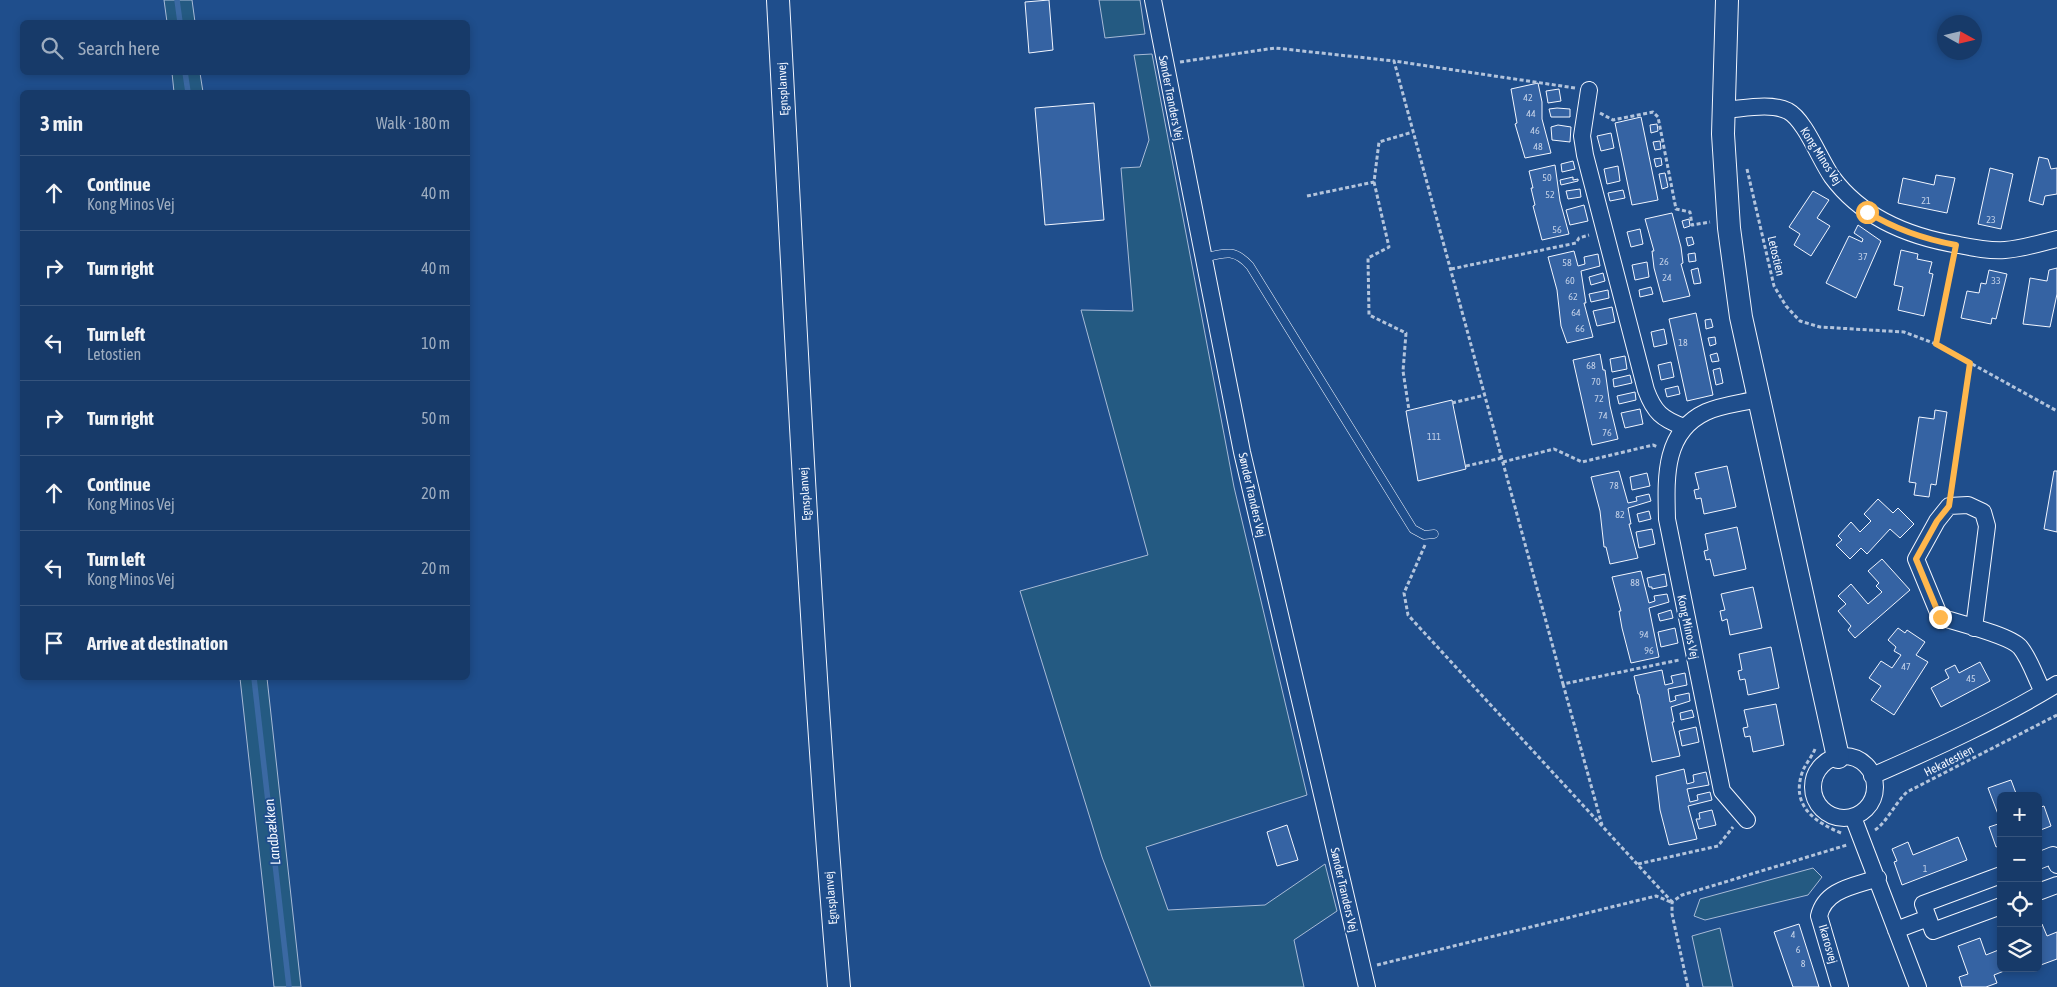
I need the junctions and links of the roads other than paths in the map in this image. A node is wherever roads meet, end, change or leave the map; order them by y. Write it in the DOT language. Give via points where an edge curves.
graph roads {
  1 [pos="778,0"];
  2 [pos="1153,0"];
  3 [pos="1727,0"];
  4 [pos="1589,90"];
  5 [pos="1724,110"];
  6 [pos="2057,239"];
  7 [pos="1203,258"];
  8 [pos="1758,399"];
  9 [pos="1684,427"];
  10 [pos="1430,534"];
  11 [pos="1974,628"];
  12 [pos="2050,688"];
  13 [pos="1838,757"];
  14 [pos="1872,776"];
  15 [pos="1853,817"];
  16 [pos="1745,818"];
  17 [pos="2042,859"];
  18 [pos="2057,864"];
  19 [pos="1997,876"];
  20 [pos="1878,878"];
  21 [pos="2057,885"];
  22 [pos="2042,891"];
  23 [pos="1997,907"];
  24 [pos="1928,918"];
  25 [pos="1896,930"];
  26 [pos="839,987"];
  27 [pos="1367,987"];
  28 [pos="1840,987"];
  29 [pos="1918,987"];
  1 -- 26 [label="main road, Egnsplanvej" via="801,435"];
  2 -- 7 [label="street, Sønder Tranders Vej"];
  3 -- 5 [label="main road"];
  4 -- 9 [label="street" via="1582,136 1584,155 1646,390 1652,406 1667,421"];
  5 -- 6 [label="street, Kong Minos Vej" via="1776,107 1788,111 1797,119 1832,177 1867,212 1888,225 1914,235 1983,250 2005,250"];
  5 -- 8 [label="main road" via="1729,228 1741,317"];
  7 -- 10 [label="lane" via="1226,252 1241,256 1250,266 1413,529"];
  7 -- 27 [label="street, Sønder Tranders Vej" via="1242,452"];
  8 -- 9 [label="street, Kong Minos Vej" via="1706,411"];
  8 -- 13 [label="main road"];
  9 -- 16 [label="street, Kong Minos Vej" via="1671,450 1666,478 1667,519 1722,791"];
  11 -- 11 [label="street" via="1940,617 1916,559 1949,506 1968,505 1983,512 1987,526"];
  11 -- 12 [label="street" via="2008,639 2020,648"];
  12 -- 14 [label="street" via="1953,741"];
  13 -- 14 [label="street" via="1858,760"];
  13 -- 15 [label="street" via="1828,760 1815,775 1814,795 1824,812 1833,817"];
  14 -- 15 [label="street" via="1874,791 1869,805"];
  15 -- 20 [label="street"];
  17 -- 18 [label="street" via="2053,855"];
  19 -- 24 [label="street" via="1923,904"];
  20 -- 25 [label="street"];
  20 -- 28 [label="street, Ikarosvej" via="1831,895 1822,905 1820,916"];
  21 -- 22 [label="street"];
  23 -- 24 [label="street" via="1933,931"];
  24 -- 25 [label="street"];
  25 -- 29 [label="street"];
}
